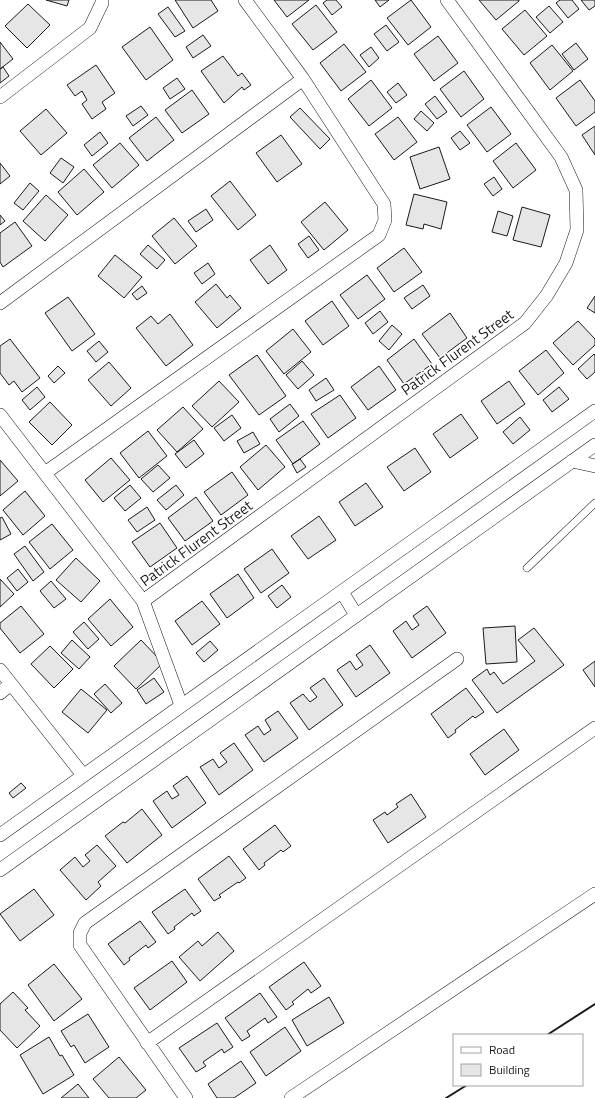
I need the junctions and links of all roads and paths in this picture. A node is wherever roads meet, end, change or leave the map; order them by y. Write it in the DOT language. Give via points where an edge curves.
graph roads {
  1 [pos="102,0"];
  2 [pos="245,0"];
  3 [pos="447,0"];
  4 [pos="303,79"];
  5 [pos="0,97"];
  6 [pos="0,303"];
  7 [pos="595,411"];
  8 [pos="0,415"];
  9 [pos="595,445"];
  10 [pos="572,461"];
  11 [pos="595,466"];
  12 [pos="45,473"];
  13 [pos="595,503"];
  14 [pos="527,568"];
  15 [pos="342,592"];
  16 [pos="143,602"];
  17 [pos="356,615"];
  18 [pos="457,659"];
  19 [pos="0,670"];
  20 [pos="12,684"];
  21 [pos="0,692"];
  22 [pos="181,705"];
  23 [pos="595,728"];
  24 [pos="83,775"];
  25 [pos="0,836"];
  26 [pos="0,870"];
  27 [pos="595,894"];
  28 [pos="147,1043"];
  29 [pos="186,1098"];
  30 [pos="291,1098"];
  1 -- 5 [label="street" via="90,28"];
  2 -- 4 [label="street"];
  3 -- 16 [label="street, Patrick Flurent Street" via="561,157 576,190 577,230 566,263 547,295 525,323"];
  4 -- 6 [label="street"];
  4 -- 12 [label="street" via="384,204 385,220 379,235"];
  7 -- 15 [label="street"];
  8 -- 12 [label="street"];
  9 -- 10 [label="street"];
  10 -- 11 [label="street"];
  10 -- 17 [label="street"];
  12 -- 16 [label="street"];
  13 -- 14 [label="lane"];
  15 -- 17 [label="street"];
  15 -- 22 [label="street"];
  16 -- 22 [label="street"];
  17 -- 26 [label="street"];
  18 -- 28 [label="street" via="85,923 80,933 80,946"];
  19 -- 20 [label="street"];
  20 -- 21 [label="street"];
  20 -- 24 [label="street"];
  22 -- 24 [label="street"];
  23 -- 28 [label="street"];
  24 -- 25 [label="street"];
  27 -- 30 [label="street"];
  28 -- 29 [label="street"];
}
